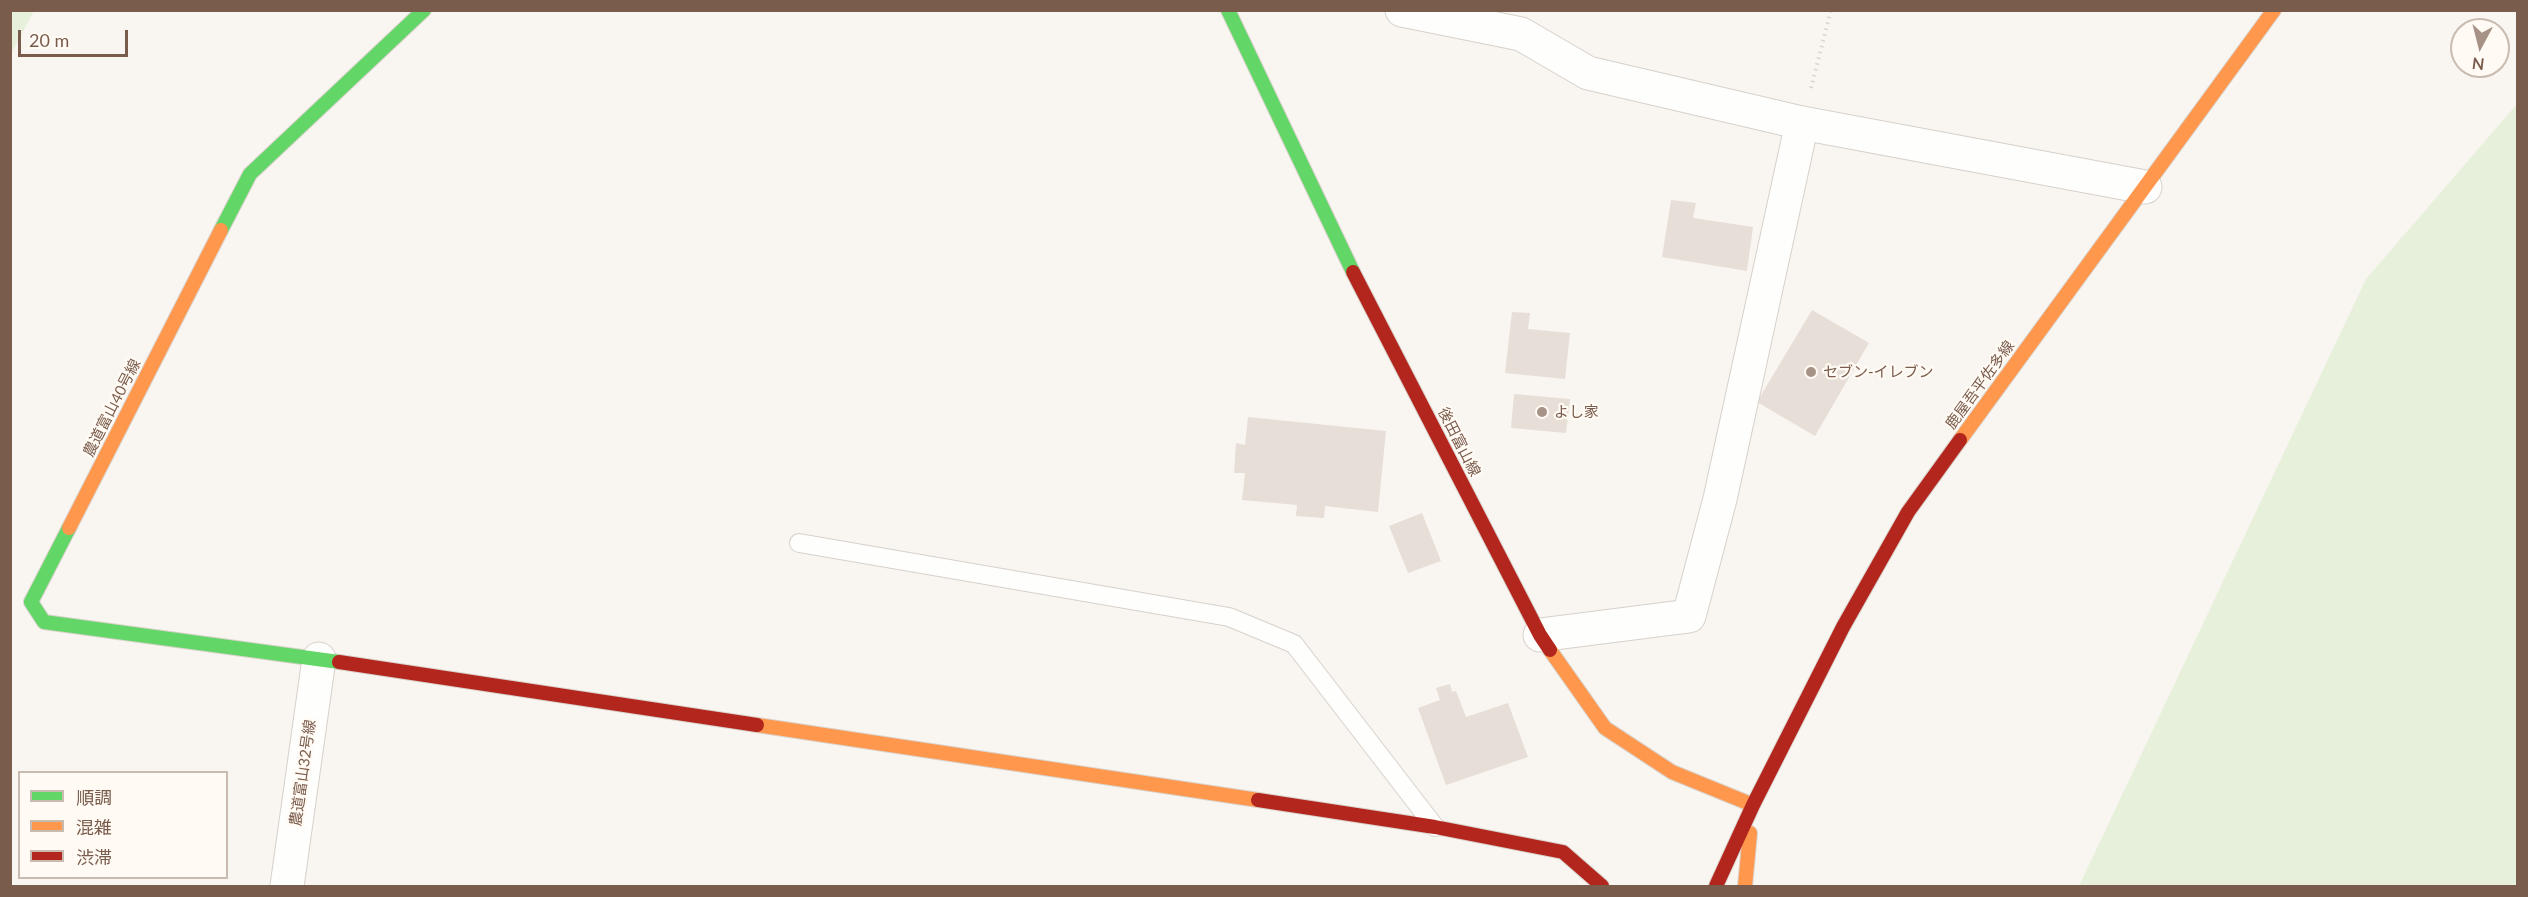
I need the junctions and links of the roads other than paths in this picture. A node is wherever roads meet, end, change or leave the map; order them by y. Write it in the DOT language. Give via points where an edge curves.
graph roads {
  1 [pos="424,10"];
  2 [pos="1228,10"];
  3 [pos="1402,10"];
  4 [pos="2274,10"];
  5 [pos="1802,123"];
  6 [pos="2145,187"];
  7 [pos="799,543"];
  8 [pos="1540,635"];
  9 [pos="319,659"];
  10 [pos="1753,805"];
  11 [pos="1435,827"];
  12 [pos="287,886"];
  13 [pos="1602,886"];
  14 [pos="1716,886"];
  15 [pos="1745,886"];
  1 -- 9 [label="street, 農道富山40号線" via="250,174 31,603 45,622"];
  2 -- 8 [label="street, 後田富山線" via="1335,237"];
  3 -- 5 [label="street" via="1521,34 1588,73"];
  4 -- 6 [label="street, 鹿屋吾平佐多線"];
  5 -- 6 [label="street"];
  5 -- 8 [label="street" via="1720,499 1689,616"];
  6 -- 10 [label="street, 鹿屋吾平佐多線" via="1908,512 1843,627"];
  7 -- 11 [label="lane" via="1229,617 1294,644"];
  8 -- 10 [label="street, 後田富山線" via="1605,728 1672,772"];
  9 -- 11 [label="street"];
  9 -- 12 [label="street, 農道富山32号線"];
  10 -- 14 [label="street, 鹿屋吾平佐多線"];
  10 -- 15 [label="street, 鹿屋吾平佐多線"];
  11 -- 13 [label="street" via="1563,852"];
}
